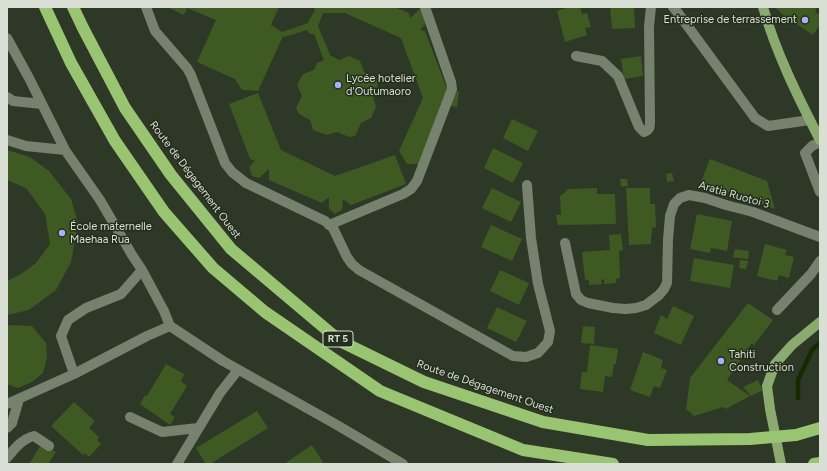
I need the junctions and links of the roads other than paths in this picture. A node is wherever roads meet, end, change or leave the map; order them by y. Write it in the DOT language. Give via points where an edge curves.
graph roads {
  1 [pos="45,7"];
  2 [pos="73,7"];
  3 [pos="146,7"];
  4 [pos="424,7"];
  5 [pos="650,7"];
  6 [pos="673,7"];
  7 [pos="764,7"];
  8 [pos="7,38"];
  9 [pos="576,56"];
  10 [pos="7,97"];
  11 [pos="42,104"];
  12 [pos="810,120"];
  13 [pos="819,137"];
  14 [pos="7,140"];
  15 [pos="65,150"];
  16 [pos="527,185"];
  17 [pos="820,192"];
  18 [pos="329,225"];
  19 [pos="820,237"];
  20 [pos="565,243"];
  21 [pos="820,260"];
  22 [pos="142,270"];
  23 [pos="777,310"];
  24 [pos="820,322"];
  25 [pos="170,326"];
  26 [pos="238,370"];
  27 [pos="74,374"];
  28 [pos="19,399"];
  29 [pos="7,404"];
  30 [pos="130,417"];
  31 [pos="7,428"];
  32 [pos="198,428"];
  33 [pos="820,428"];
  34 [pos="49,446"];
  35 [pos="7,458"];
  36 [pos="820,462"];
  37 [pos="177,464"];
  38 [pos="403,464"];
  39 [pos="613,464"];
  40 [pos="781,464"];
  41 [pos="814,464"];
  1 -- 39 [label="highway, RT 5" via="71,63 115,141 164,212 213,268 266,312 380,391 523,450"];
  2 -- 33 [label="highway, Route de Dégagement Ouest / RT 5" via="124,108 171,175 231,249 340,341 424,382 543,422 648,440 750,439 796,435"];
  3 -- 18 [label="street" via="155,31 191,75 225,163 232,172 246,183"];
  4 -- 18 [label="street" via="452,89 417,181 404,194"];
  5 -- 9 [label="street" via="648,131 644,132 639,127 618,76 602,61"];
  6 -- 12 [label="street" via="755,118 768,126"];
  7 -- 12 [label="main road" via="770,30"];
  8 -- 11 [label="street"];
  10 -- 11 [label="street" via="13,102"];
  11 -- 15 [label="street"];
  12 -- 13 [label="main road"];
  13 -- 17 [label="street" via="805,153"];
  14 -- 15 [label="street" via="26,146"];
  15 -- 22 [label="street" via="100,200"];
  16 -- 18 [label="street" via="538,284 550,331 548,342 538,353 526,357 513,356 359,270 347,257 336,233"];
  19 -- 20 [label="street, Aratia Ruotoi 3" via="753,212 704,198 689,195 680,198 674,204 670,216 667,283 659,295 646,305 626,309 581,300 576,294"];
  21 -- 23 [label="street" via="811,274"];
  22 -- 25 [label="street"];
  22 -- 27 [label="street" via="121,294 86,308 68,320 61,336"];
  24 -- 40 [label="main road" via="792,345 775,364 767,386"];
  25 -- 26 [label="street"];
  25 -- 27 [label="street"];
  26 -- 32 [label="street"];
  26 -- 38 [label="street"];
  27 -- 28 [label="street"];
  28 -- 29 [label="street"];
  28 -- 31 [label="street" via="12,423"];
  30 -- 32 [label="street" via="162,432"];
  32 -- 37 [label="street"];
  34 -- 35 [label="street" via="34,436 26,439"];
  36 -- 41 [label="highway"];
}
